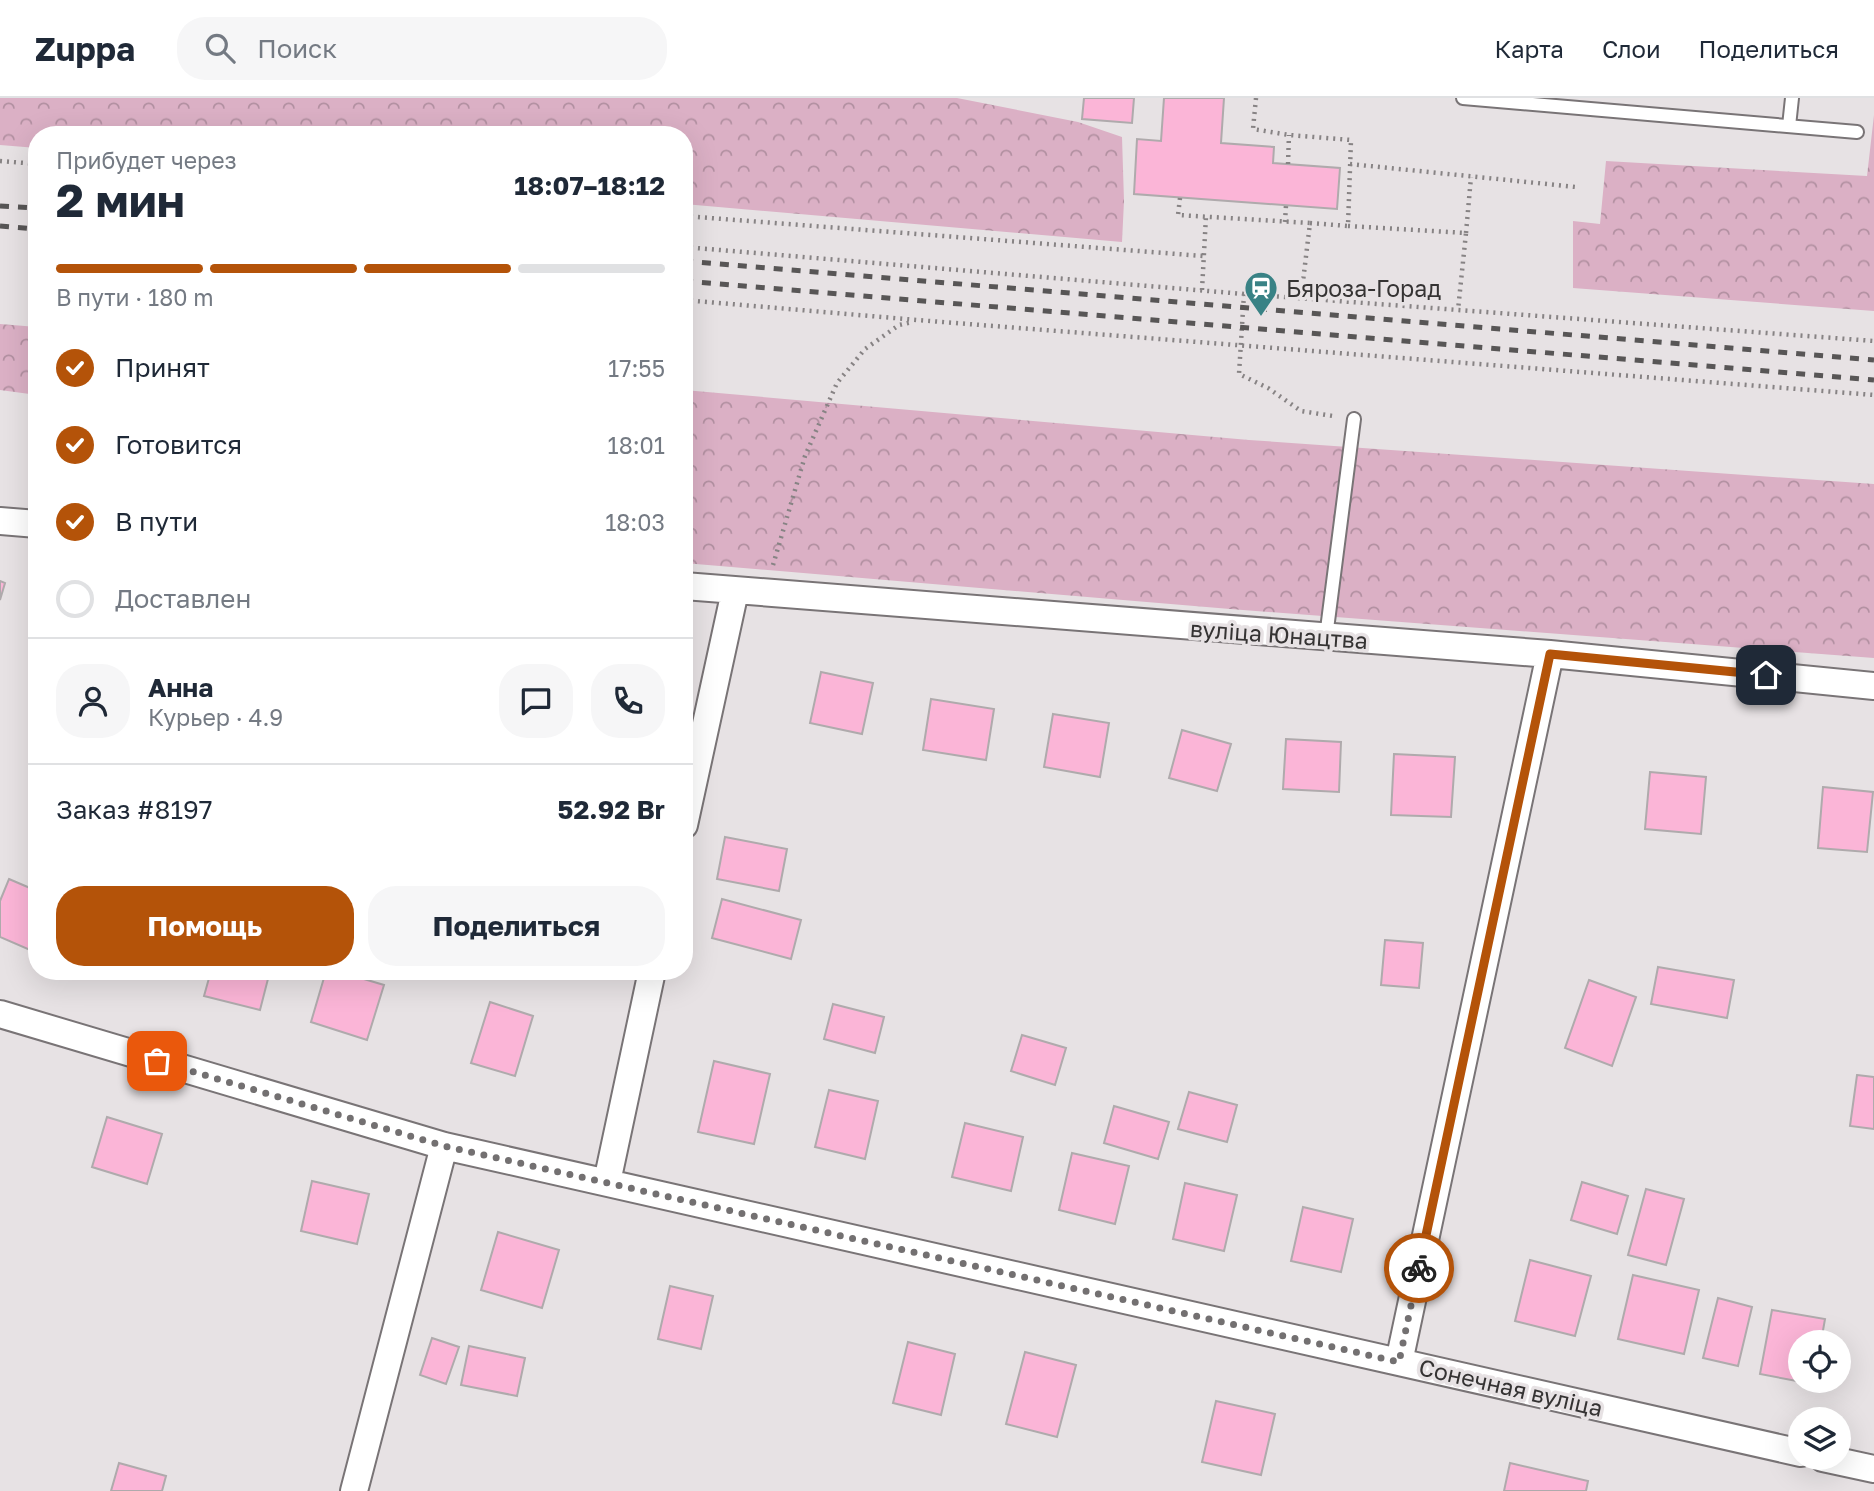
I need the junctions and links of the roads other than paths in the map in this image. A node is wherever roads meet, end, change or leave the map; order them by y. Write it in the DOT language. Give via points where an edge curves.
graph roads {
  1 [pos="1464,98"];
  2 [pos="1792,98"];
  3 [pos="1789,126"];
  4 [pos="1857,132"];
  5 [pos="1354,419"];
  6 [pos="0,521"];
  7 [pos="28,523"];
  8 [pos="693,587"];
  9 [pos="736,591"];
  10 [pos="1326,638"];
  11 [pos="1550,654"];
  12 [pos="1874,686"];
  13 [pos="693,784"];
  14 [pos="650,980"];
  15 [pos="0,1014"];
  16 [pos="444,1146"];
  17 [pos="607,1182"];
  18 [pos="1399,1362"];
  19 [pos="1788,1450"];
  20 [pos="1851,1464"];
  21 [pos="1874,1469"];
  22 [pos="354,1491"];
  1 -- 3 [label="lane"];
  2 -- 3 [label="lane"];
  3 -- 4 [label="lane"];
  5 -- 10 [label="lane"];
  6 -- 7 [label="street"];
  8 -- 9 [label="street, вуліца Юнацтва"];
  9 -- 10 [label="street, вуліца Юнацтва"];
  9 -- 13 [label="street"];
  10 -- 11 [label="street, вуліца Юнацтва"];
  11 -- 12 [label="street, вуліца Юнацтва"];
  11 -- 18 [label="street"];
  14 -- 17 [label="street"];
  15 -- 16 [label="street, Сонечная вуліца"];
  16 -- 17 [label="street, Сонечная вуліца"];
  16 -- 22 [label="street"];
  17 -- 18 [label="street, Сонечная вуліца"];
  18 -- 19 [label="street, Сонечная вуліца"];
  20 -- 21 [label="street"];
}
